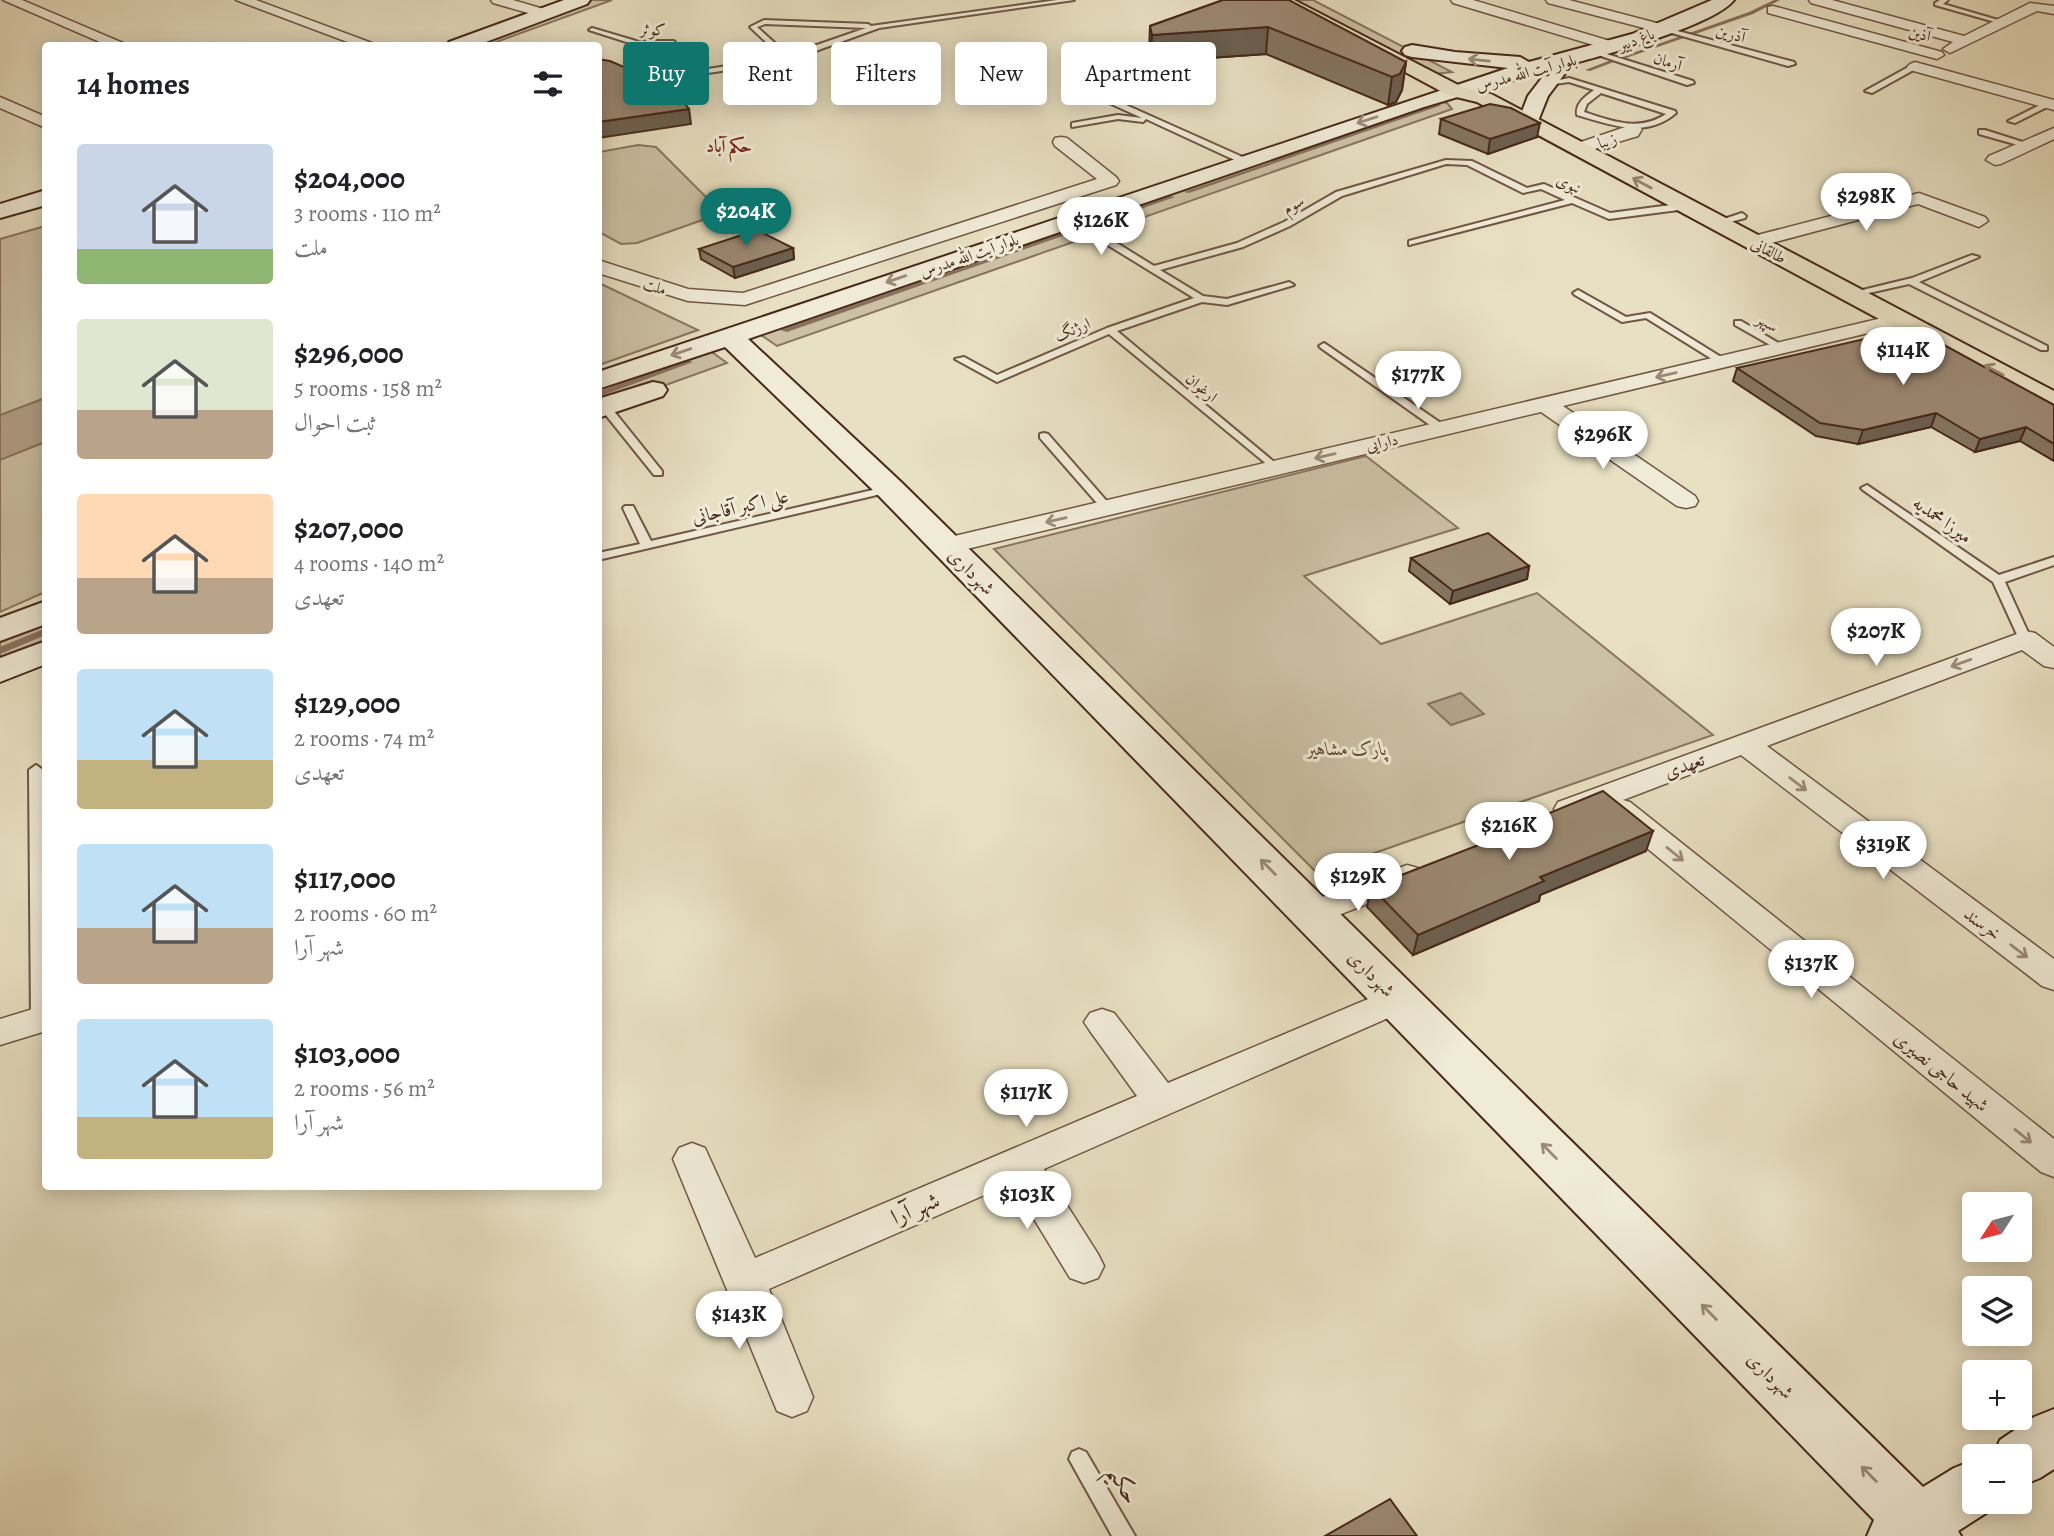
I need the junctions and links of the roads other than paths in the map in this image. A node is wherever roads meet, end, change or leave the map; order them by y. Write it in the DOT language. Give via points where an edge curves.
graph roads {
  1 [pos="10,0"];
  2 [pos="243,0"];
  3 [pos="498,0"];
  4 [pos="580,0"];
  5 [pos="1071,0"];
  6 [pos="1280,0"];
  7 [pos="1313,0"];
  8 [pos="1458,0"];
  9 [pos="1553,0"];
  10 [pos="1725,0"];
  11 [pos="1791,0"];
  12 [pos="1816,0"];
  13 [pos="1945,0"];
  14 [pos="601,4"];
  15 [pos="2054,10"];
  16 [pos="542,13"];
  17 [pos="2002,22"];
  18 [pos="878,26"];
  19 [pos="1663,29"];
  20 [pos="592,30"];
  21 [pos="1392,41"];
  22 [pos="1966,41"];
  23 [pos="112,42"];
  24 [pos="362,42"];
  25 [pos="466,42"];
  26 [pos="499,42"];
  27 [pos="769,42"];
  28 [pos="1369,46"];
  29 [pos="817,48"];
  30 [pos="1598,52"];
  31 [pos="1937,55"];
  32 [pos="1405,56"];
  33 [pos="1791,64"];
  34 [pos="1915,67"];
  35 [pos="723,69"];
  36 [pos="1556,74"];
  37 [pos="1690,83"];
  38 [pos="1600,90"];
  39 [pos="1472,91"];
  40 [pos="1868,91"];
  41 [pos="0,102"];
  42 [pos="1417,103"];
  43 [pos="1121,105"];
  44 [pos="2052,105"];
  45 [pos="42,121"];
  46 [pos="2012,121"];
  47 [pos="1158,122"];
  48 [pos="1529,122"];
  49 [pos="1075,125"];
  50 [pos="1634,129"];
  51 [pos="1982,132"];
  52 [pos="2054,133"];
  53 [pos="1061,142"];
  54 [pos="2028,145"];
  55 [pos="1578,149"];
  56 [pos="1995,160"];
  57 [pos="1244,161"];
  58 [pos="1446,162"];
  59 [pos="42,198"];
  60 [pos="1573,200"];
  61 [pos="1686,206"];
  62 [pos="0,211"];
  63 [pos="42,213"];
  64 [pos="1742,216"];
  65 [pos="1979,221"];
  66 [pos="1716,223"];
  67 [pos="0,225"];
  68 [pos="1096,234"];
  69 [pos="1753,242"];
  70 [pos="1412,243"];
  71 [pos="1975,257"];
  72 [pos="602,267"];
  73 [pos="1153,269"];
  74 [pos="1910,281"];
  75 [pos="1289,285"];
  76 [pos="1578,293"];
  77 [pos="1851,294"];
  78 [pos="1201,299"];
  79 [pos="879,310"];
  80 [pos="1899,320"];
  81 [pos="1738,323"];
  82 [pos="1110,330"];
  83 [pos="1324,346"];
  84 [pos="1782,348"];
  85 [pos="2044,348"];
  86 [pos="745,350"];
  87 [pos="960,359"];
  88 [pos="1724,362"];
  89 [pos="602,380"];
  90 [pos="673,383"];
  91 [pos="2054,402"];
  92 [pos="1545,404"];
  93 [pos="602,408"];
  94 [pos="1441,428"];
  95 [pos="1044,436"];
  96 [pos="1275,468"];
  97 [pos="659,472"];
  98 [pos="1867,488"];
  99 [pos="890,489"];
  100 [pos="1686,501"];
  101 [pos="628,508"];
  102 [pos="1107,508"];
  103 [pos="647,546"];
  104 [pos="946,546"];
  105 [pos="602,556"];
  106 [pos="2054,561"];
  107 [pos="1998,580"];
  108 [pos="42,613"];
  109 [pos="0,631"];
  110 [pos="2025,639"];
  111 [pos="42,653"];
  112 [pos="2054,660"];
  113 [pos="0,671"];
  114 [pos="1744,743"];
  115 [pos="36,770"];
  116 [pos="1602,795"];
  117 [pos="1542,820"];
  118 [pos="1434,865"];
  119 [pos="1312,913"];
  120 [pos="2054,977"];
  121 [pos="1399,999"];
  122 [pos="42,1019"];
  123 [pos="1102,1022"];
  124 [pos="0,1032"];
  125 [pos="1162,1102"];
  126 [pos="692,1160"];
  127 [pos="2054,1161"];
  128 [pos="1020,1164"];
  129 [pos="1084,1266"];
  130 [pos="745,1281"];
  131 [pos="792,1398"];
  132 [pos="2054,1436"];
  133 [pos="2032,1451"];
  134 [pos="1079,1459"];
  135 [pos="1962,1497"];
  136 [pos="1915,1531"];
  137 [pos="1124,1536"];
  1 -- 23 [label="street"];
  2 -- 24 [label="street"];
  3 -- 16 [label="street"];
  4 -- 16 [label="main road"];
  5 -- 18 [label="lane, کوثر"];
  6 -- 28 [label="main road"];
  7 -- 21 [label="main road"];
  8 -- 30 [label="street"];
  9 -- 19 [label="street"];
  10 -- 19 [label="main road, باغ دبیر"];
  11 -- 31 [label="street, آذین" via="1773,10"];
  12 -- 22 [label="street"];
  13 -- 17 [label="lane" via="1937,4"];
  14 -- 26 [label="main road"];
  15 -- 17 [label="street" via="2035,6"];
  16 -- 25 [label="main road"];
  17 -- 22 [label="street"];
  18 -- 27 [label="lane" via="764,23 753,27"];
  18 -- 29 [label="lane, کوثر"];
  19 -- 30 [label="main road, باغ دبیر"];
  19 -- 33 [label="lane, آذرین"];
  20 -- 35 [label="lane, کوثر" via="636,43 672,42 694,70"];
  21 -- 28 [label="main road" via="1388,48"];
  21 -- 32 [label="main road"];
  22 -- 31 [label="street"];
  28 -- 32 [label="main road"];
  30 -- 36 [label="main road, بلوار آیت الله مدرس"];
  30 -- 37 [label="lane, آرمان"];
  31 -- 34 [label="street"];
  36 -- 32 [label="main road, one-way" via="1478,60"];
  32 -- 39 [label="main road, طالقانی"];
  32 -- 42 [label="main road" via="1416,82"];
  34 -- 40 [label="lane"];
  34 -- 44 [label="street"];
  36 -- 38 [label="lane"];
  36 -- 39 [label="main road, بلوار آیت الله مدرس"];
  36 -- 48 [label="main road" via="1538,96"];
  38 -- 50 [label="lane" via="1587,98 1580,113"];
  38 -- 50 [label="lane" via="1672,113"];
  39 -- 42 [label="main road, بلوار آیت الله مدرس"];
  39 -- 48 [label="main road, طالقانی"];
  39 -- 68 [label="main road, بلوار آیت الله مدرس"];
  41 -- 45 [label="street"];
  42 -- 57 [label="main road, بلوار آیت الله مدرس, one-way"];
  43 -- 47 [label="lane"];
  44 -- 46 [label="lane"];
  47 -- 49 [label="lane" via="1118,117"];
  47 -- 57 [label="lane"];
  48 -- 55 [label="main road, طالقانی"];
  50 -- 55 [label="street, زیبا"];
  51 -- 54 [label="lane"];
  52 -- 54 [label="street"];
  53 -- 72 [label="street, ملت" via="1110,181 745,299 676,292"];
  54 -- 56 [label="street"];
  61 -- 55 [label="main road, طالقانی, one-way"];
  57 -- 86 [label="main road, بلوار آیت الله مدرس, one-way"];
  58 -- 60 [label="lane, نبوی" via="1469,163 1526,191 1541,186"];
  58 -- 73 [label="lane, سوم" via="1339,194 1240,245"];
  59 -- 62 [label="main road"];
  60 -- 61 [label="lane, نبوی" via="1609,216"];
  60 -- 70 [label="lane"];
  61 -- 66 [label="main road, طالقانی"];
  63 -- 67 [label="main road"];
  64 -- 66 [label="lane"];
  65 -- 69 [label="street" via="1919,198"];
  66 -- 69 [label="main road, طالقانی"];
  68 -- 73 [label="lane"];
  68 -- 79 [label="main road, بلوار آیت الله مدرس"];
  69 -- 77 [label="main road, طالقانی"];
  71 -- 74 [label="lane"];
  73 -- 78 [label="lane"];
  74 -- 77 [label="lane"];
  74 -- 85 [label="lane"];
  75 -- 78 [label="lane" via="1227,302"];
  76 -- 88 [label="lane" via="1625,320 1647,315"];
  77 -- 80 [label="main road, طالقانی"];
  78 -- 82 [label="lane, ارژنگ"];
  80 -- 84 [label="street, دارایی"];
  91 -- 80 [label="main road, طالقانی, one-way"];
  81 -- 84 [label="lane, سپهر"];
  82 -- 87 [label="lane, ارژنگ" via="997,379"];
  82 -- 96 [label="lane, ارغوان"];
  83 -- 94 [label="lane"];
  84 -- 88 [label="street, دارایی"];
  86 -- 89 [label="main road, بلوار آیت الله مدرس, one-way"];
  86 -- 99 [label="main road, شهرداری"];
  88 -- 92 [label="street, دارایی, one-way"];
  90 -- 93 [label="main road"];
  92 -- 94 [label="street, دارایی"];
  92 -- 100 [label="street"];
  93 -- 97 [label="lane"];
  94 -- 96 [label="street, دارایی, one-way"];
  95 -- 102 [label="lane"];
  96 -- 102 [label="street, دارایی"];
  98 -- 107 [label="lane, میرزا محمدیه"];
  99 -- 103 [label="lane, علی اکبر آقاجانی"];
  99 -- 104 [label="main road, شهرداری"];
  101 -- 103 [label="lane"];
  102 -- 104 [label="street, دارایی, one-way"];
  103 -- 105 [label="lane, علی اکبر آقاجانی"];
  119 -- 104 [label="main road, شهرداری, one-way"];
  106 -- 107 [label="lane"];
  107 -- 110 [label="lane"];
  108 -- 109 [label="main road"];
  110 -- 112 [label="street"];
  110 -- 114 [label="street, تعهدی, one-way"];
  111 -- 113 [label="main road"];
  114 -- 116 [label="street, تعهدی"];
  114 -- 120 [label="street, خرسند, one-way"];
  115 -- 122 [label="lane"];
  116 -- 117 [label="street, تعهدی"];
  116 -- 127 [label="street, شهید حاجی نصیری, one-way"];
  118 -- 119 [label="street"];
  119 -- 121 [label="main road, شهرداری"];
  121 -- 125 [label="street, شهر آرا"];
  136 -- 121 [label="main road, شهرداری, one-way"];
  122 -- 124 [label="street"];
  123 -- 125 [label="street"];
  125 -- 128 [label="street, شهر آرا"];
  126 -- 130 [label="street"];
  128 -- 129 [label="street"];
  128 -- 130 [label="street, شهر آرا"];
  130 -- 131 [label="street"];
  132 -- 133 [label="main road"];
  134 -- 137 [label="lane, حکیم"];
  135 -- 136 [label="main road"];
}
